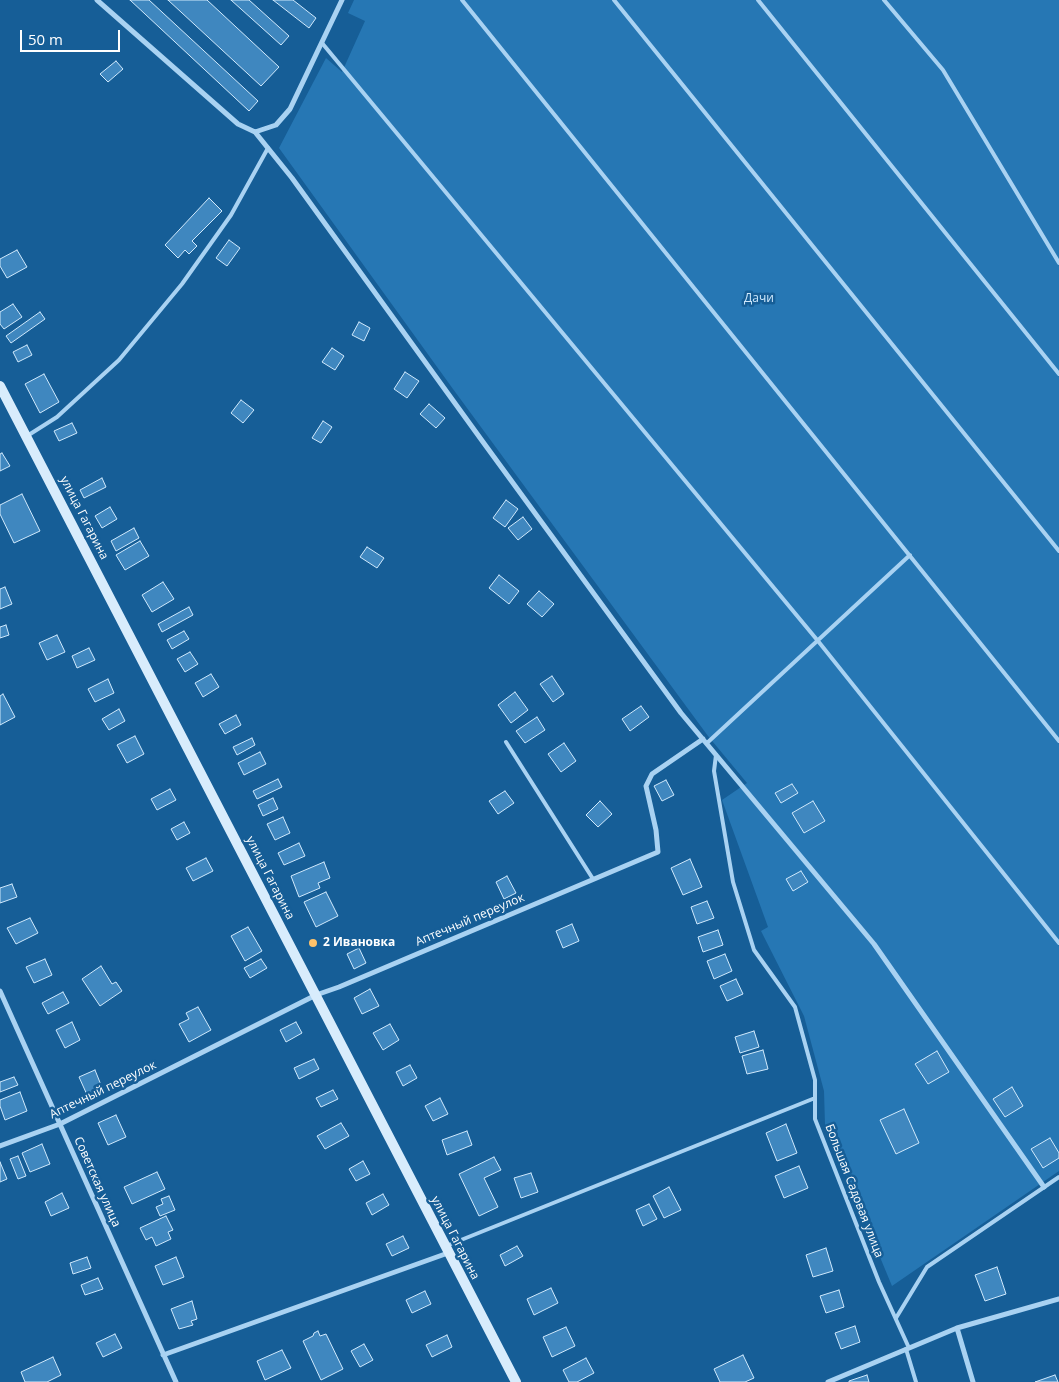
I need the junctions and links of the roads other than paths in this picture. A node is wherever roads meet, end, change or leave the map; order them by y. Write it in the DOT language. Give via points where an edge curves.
graph roads {
  1 [pos="97,0"];
  2 [pos="342,0"];
  3 [pos="462,0"];
  4 [pos="614,0"];
  5 [pos="758,0"];
  6 [pos="884,0"];
  7 [pos="322,43"];
  8 [pos="255,132"];
  9 [pos="268,148"];
  10 [pos="1059,264"];
  11 [pos="1059,374"];
  12 [pos="0,386"];
  13 [pos="27,436"];
  14 [pos="1059,551"];
  15 [pos="910,555"];
  16 [pos="818,641"];
  17 [pos="705,741"];
  18 [pos="1059,741"];
  19 [pos="506,742"];
  20 [pos="716,755"];
  21 [pos="593,878"];
  22 [pos="1059,943"];
  23 [pos="0,991"];
  24 [pos="316,995"];
  25 [pos="815,1098"];
  26 [pos="60,1124"];
  27 [pos="0,1146"];
  28 [pos="1059,1177"];
  29 [pos="1044,1187"];
  30 [pos="447,1249"];
  31 [pos="1059,1299"];
  32 [pos="896,1318"];
  33 [pos="957,1328"];
  34 [pos="907,1349"];
  35 [pos="163,1355"];
  36 [pos="176,1382"];
  37 [pos="516,1382"];
  38 [pos="828,1382"];
  39 [pos="916,1382"];
  40 [pos="973,1382"];
  1 -- 8 [label="street" via="238,124"];
  2 -- 7 [label="street"];
  3 -- 15 [label="lane"];
  4 -- 14 [label="lane"];
  5 -- 11 [label="lane"];
  6 -- 10 [label="lane" via="943,70"];
  7 -- 8 [label="street" via="290,109 276,125"];
  7 -- 16 [label="lane"];
  8 -- 9 [label="street"];
  9 -- 13 [label="lane" via="231,215 176,292 119,360 57,417"];
  9 -- 17 [label="street"];
  12 -- 13 [label="street, улица Гагарина"];
  13 -- 24 [label="street, улица Гагарина"];
  15 -- 16 [label="lane"];
  15 -- 18 [label="lane"];
  16 -- 17 [label="lane"];
  16 -- 22 [label="lane"];
  17 -- 20 [label="street"];
  17 -- 21 [label="street, Аптечный переулок" via="652,774 646,786 658,852"];
  19 -- 21 [label="lane"];
  20 -- 25 [label="lane, Большая Садовая улица" via="714,771 733,882 754,950 795,1007 815,1080"];
  20 -- 29 [label="street" via="874,944"];
  21 -- 24 [label="street, Аптечный переулок"];
  23 -- 26 [label="street, Советская улица"];
  24 -- 26 [label="street, Аптечный переулок"];
  24 -- 30 [label="street, улица Гагарина"];
  25 -- 30 [label="lane"];
  25 -- 32 [label="lane, Большая Садовая улица" via="815,1119 878,1282"];
  26 -- 27 [label="street, Аптечный переулок"];
  26 -- 35 [label="street, Советская улица"];
  28 -- 29 [label="lane"];
  29 -- 32 [label="lane" via="927,1267"];
  30 -- 35 [label="street"];
  30 -- 37 [label="street, улица Гагарина"];
  31 -- 33 [label="street"];
  32 -- 34 [label="lane, Большая Садовая улица"];
  33 -- 34 [label="street"];
  33 -- 40 [label="street"];
  34 -- 38 [label="street"];
  34 -- 39 [label="lane, Большая Садовая улица"];
  35 -- 36 [label="street, Советская улица"];
}
